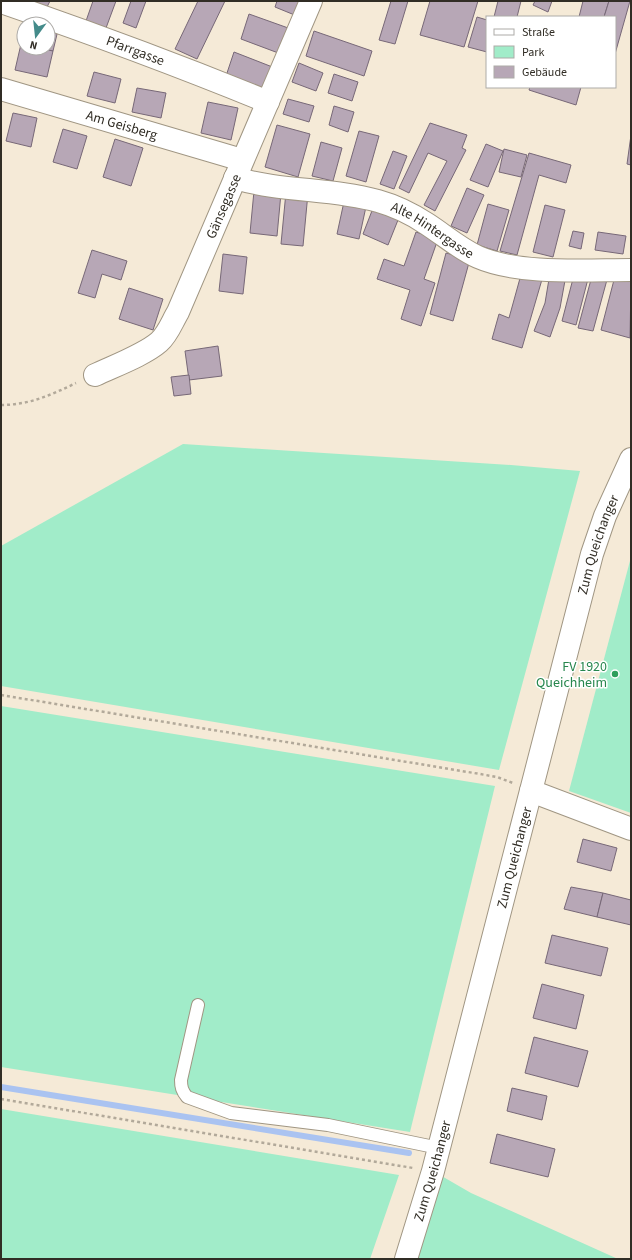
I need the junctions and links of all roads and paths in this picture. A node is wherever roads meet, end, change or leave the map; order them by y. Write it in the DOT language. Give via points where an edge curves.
graph roads {
  1 [pos="311,1"];
  2 [pos="1,2"];
  3 [pos="1,89"];
  4 [pos="268,102"];
  5 [pos="239,169"];
  6 [pos="631,270"];
  7 [pos="95,375"];
  8 [pos="1,405"];
  9 [pos="631,459"];
  10 [pos="625,485"];
  11 [pos="1,695"];
  12 [pos="532,791"];
  13 [pos="631,829"];
  14 [pos="198,1005"];
  15 [pos="1,1099"];
  16 [pos="439,1148"];
  17 [pos="433,1171"];
  18 [pos="406,1259"];
  1 -- 4 [label="street, Gänsegasse"];
  2 -- 4 [label="street, Pfarrgasse"];
  3 -- 5 [label="street, Am Geisberg"];
  4 -- 5 [label="street, Gänsegasse"];
  5 -- 6 [label="street, Alte Hintergasse" via="256,184 363,197 394,206 427,224 467,252 508,266 564,270"];
  5 -- 7 [label="street, Gänsegasse" via="178,312 165,335 139,354"];
  7 -- 8 [label="path" via="43,398"];
  9 -- 10 [label="street, Zum Queichanger"];
  10 -- 12 [label="street, Zum Queichanger" via="605,516 592,554"];
  11 -- 12 [label="path" via="491,776"];
  12 -- 13 [label="street"];
  12 -- 16 [label="street, Zum Queichanger"];
  14 -- 16 [label="lane" via="181,1080 183,1092 187,1097 231,1113 328,1125"];
  15 -- 17 [label="path"];
  16 -- 17 [label="street, Zum Queichanger"];
  17 -- 18 [label="street, Zum Queichanger"];
}
